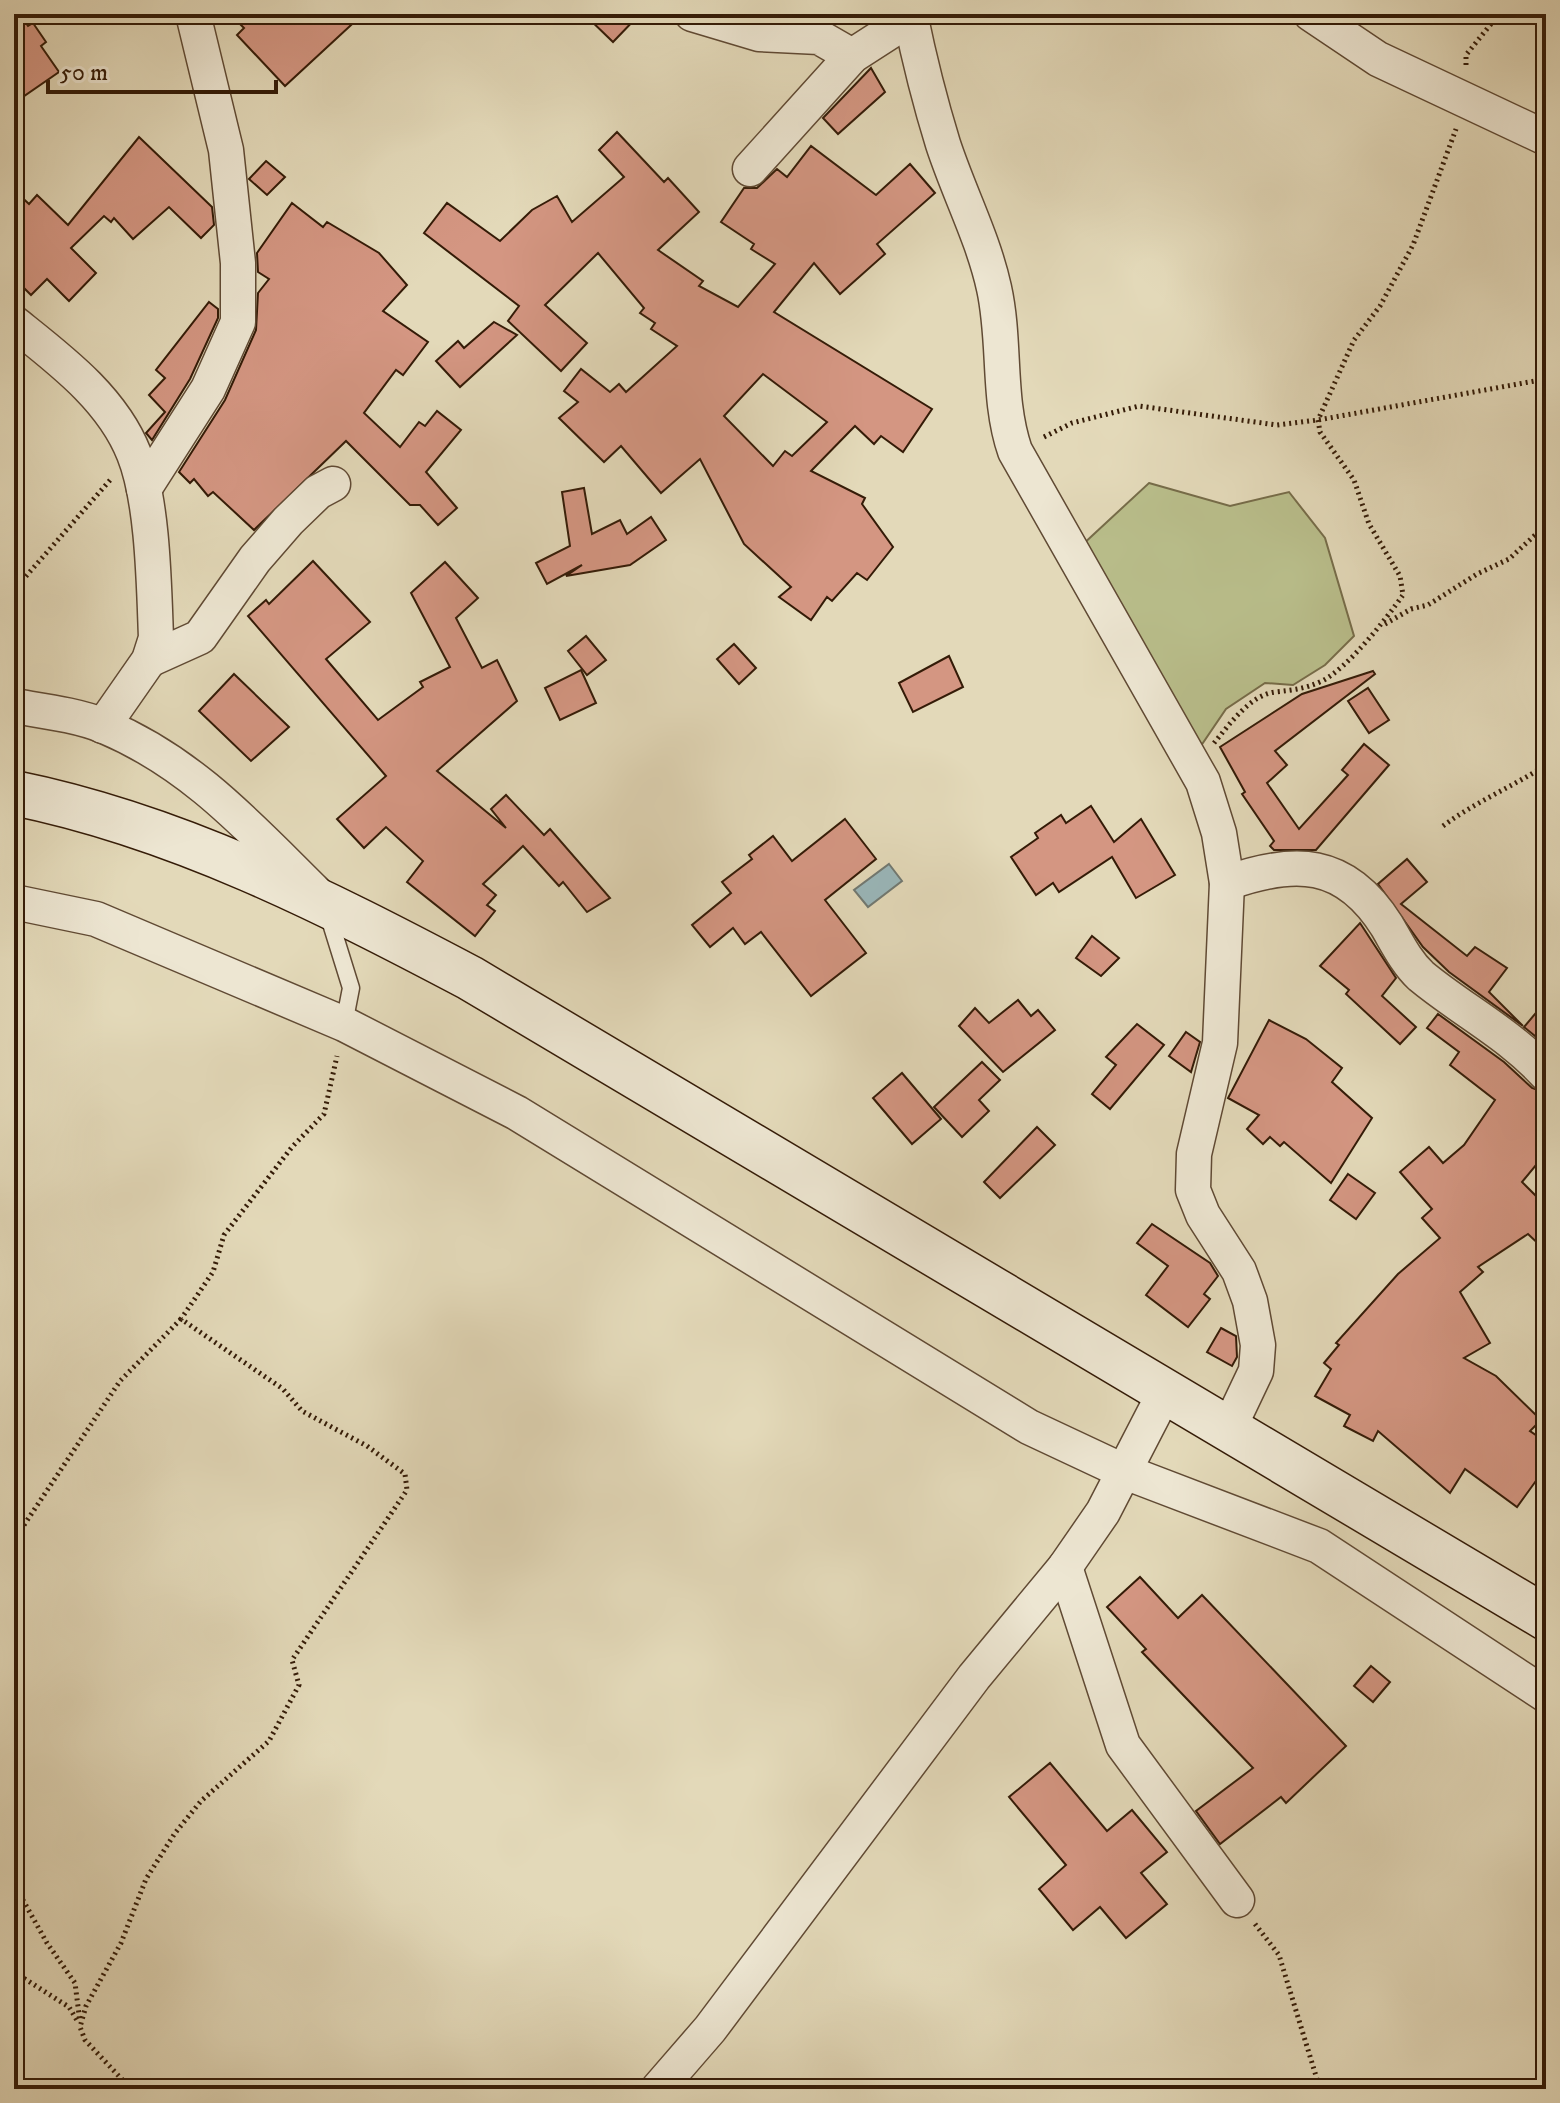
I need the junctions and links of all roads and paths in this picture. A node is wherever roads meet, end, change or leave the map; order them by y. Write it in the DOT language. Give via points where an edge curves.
graph roads {
  1 [pos="193,14"];
  2 [pos="692,14"];
  3 [pos="1311,14"];
  4 [pos="1499,14"];
  5 [pos="911,16"];
  6 [pos="852,56"];
  7 [pos="1466,100"];
  8 [pos="1546,138"];
  9 [pos="750,169"];
  10 [pos="14,323"];
  11 [pos="1546,379"];
  12 [pos="1318,420"];
  13 [pos="1015,451"];
  14 [pos="134,453"];
  15 [pos="333,484"];
  16 [pos="144,489"];
  17 [pos="1546,525"];
  18 [pos="14,590"];
  19 [pos="1381,626"];
  20 [pos="149,660"];
  21 [pos="14,706"];
  22 [pos="103,726"];
  23 [pos="1546,765"];
  24 [pos="1203,782"];
  25 [pos="14,793"];
  26 [pos="1443,826"];
  27 [pos="1227,883"];
  28 [pos="323,901"];
  29 [pos="14,902"];
  30 [pos="344,1024"];
  31 [pos="1546,1074"];
  32 [pos="181,1319"];
  33 [pos="1165,1392"];
  34 [pos="1228,1430"];
  35 [pos="1125,1472"];
  36 [pos="14,1540"];
  37 [pos="1065,1567"];
  38 [pos="1546,1618"];
  39 [pos="1546,1695"];
  40 [pos="14,1884"];
  41 [pos="1237,1900"];
  42 [pos="14,1972"];
  43 [pos="80,2027"];
  44 [pos="131,2089"];
  45 [pos="658,2089"];
  46 [pos="1320,2089"];
  1 -- 16 [label="street" via="226,150 238,263 238,322 208,389"];
  2 -- 6 [label="street" via="759,34 819,37"];
  3 -- 7 [label="street" via="1378,59"];
  4 -- 7 [label="path" via="1466,55"];
  5 -- 6 [label="street"];
  5 -- 13 [label="street" via="944,146 994,288 1005,411"];
  6 -- 9 [label="street"];
  7 -- 8 [label="street"];
  7 -- 12 [label="path" via="1413,245 1396,280 1354,340"];
  10 -- 14 [label="street" via="90,389"];
  11 -- 12 [label="path"];
  12 -- 13 [label="path" via="1277,425 1139,406 1072,423"];
  12 -- 19 [label="path" via="1400,576 1403,595"];
  13 -- 24 [label="street"];
  14 -- 16 [label="street"];
  14 -- 18 [label="path"];
  15 -- 20 [label="street" via="288,521 200,637"];
  16 -- 20 [label="street" via="156,638"];
  17 -- 19 [label="path" via="1509,559"];
  19 -- 24 [label="path" via="1325,680 1293,693 1272,692 1250,703 1214,742"];
  20 -- 22 [label="street"];
  21 -- 22 [label="street"];
  22 -- 28 [label="street" via="185,769"];
  23 -- 26 [label="path"];
  24 -- 27 [label="street"];
  25 -- 28 [label="main road" via="148,830"];
  27 -- 31 [label="street" via="1270,868 1335,876 1362,895 1419,974 1530,1056"];
  27 -- 34 [label="street" via="1220,1043 1194,1154 1193,1190 1239,1271 1258,1345 1256,1371"];
  28 -- 30 [label="lane" via="351,988"];
  28 -- 33 [label="main road" via="470,978"];
  29 -- 30 [label="street" via="96,919"];
  30 -- 32 [label="path" via="324,1114 224,1235 213,1272"];
  30 -- 35 [label="street" via="517,1113 1029,1427"];
  32 -- 36 [label="path" via="120,1381"];
  32 -- 43 [label="path" via="283,1389 302,1411 367,1446 405,1474 407,1490 292,1660 299,1685 269,1741 201,1801 146,1879"];
  33 -- 34 [label="main road"];
  33 -- 35 [label="street"];
  34 -- 38 [label="main road"];
  35 -- 37 [label="street"];
  35 -- 39 [label="street" via="1319,1546"];
  37 -- 41 [label="street" via="1123,1745"];
  37 -- 45 [label="street" via="974,1677 710,2029"];
  40 -- 43 [label="path" via="75,1983"];
  41 -- 46 [label="path" via="1279,1955"];
  42 -- 43 [label="path" via="69,2007"];
  43 -- 44 [label="path" via="85,2040"];
}
